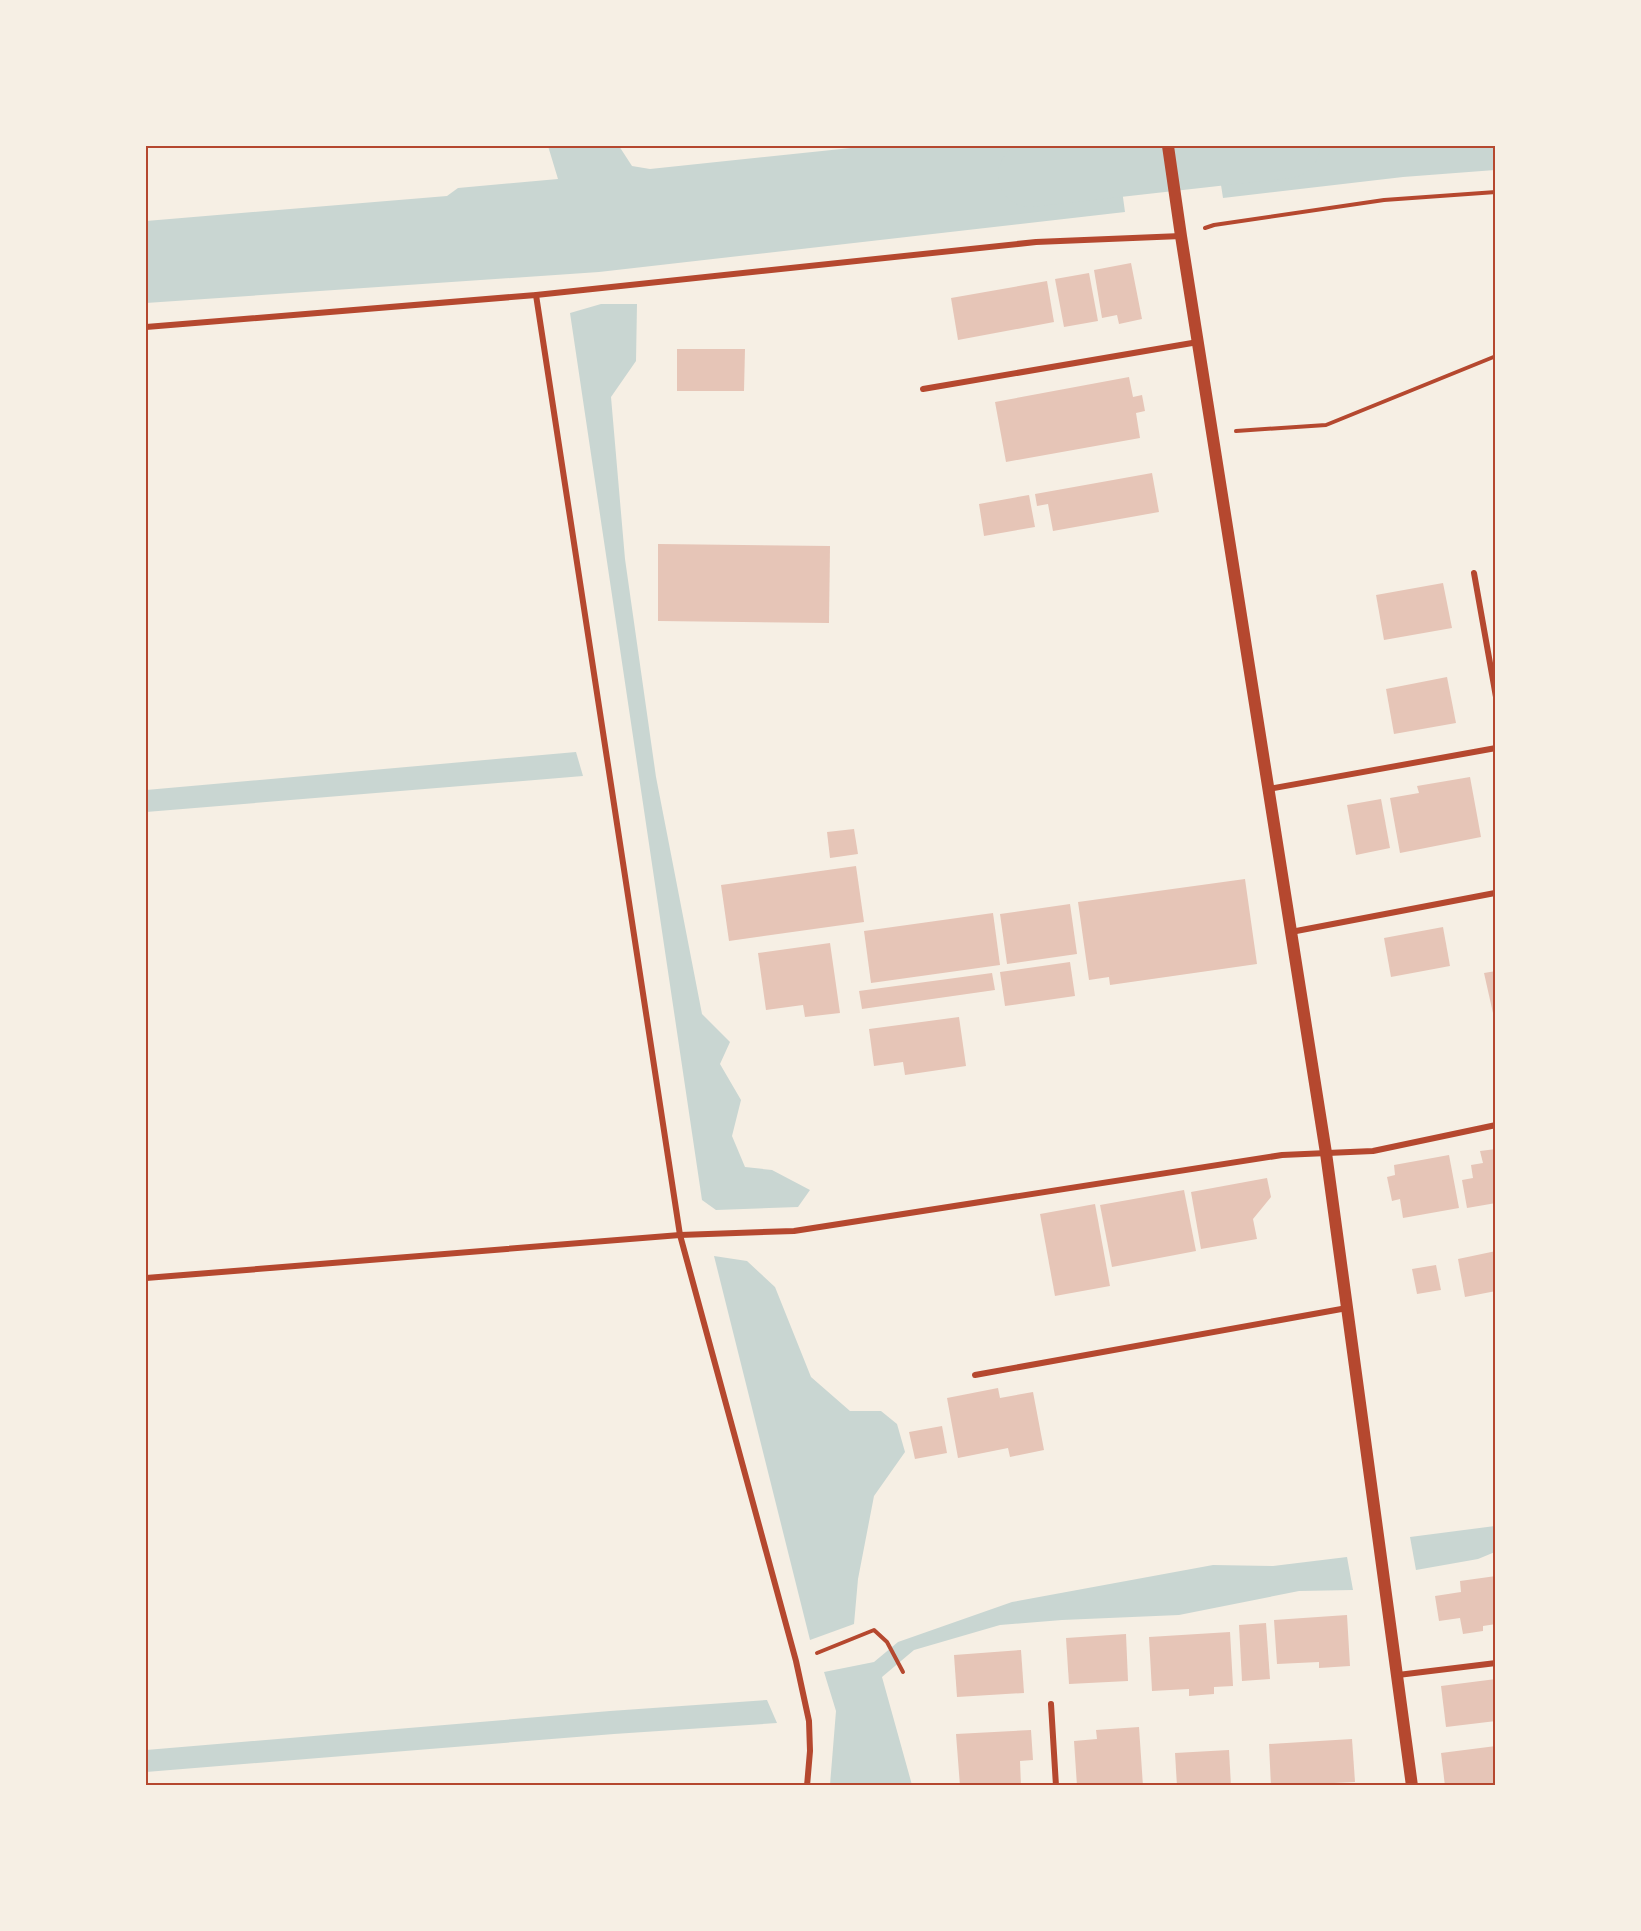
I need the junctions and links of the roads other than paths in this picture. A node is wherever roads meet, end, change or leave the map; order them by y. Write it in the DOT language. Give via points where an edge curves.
graph roads {
  1 [pos="1168,146"];
  2 [pos="1180,236"];
  3 [pos="536,296"];
  4 [pos="146,327"];
  5 [pos="1198,342"];
  6 [pos="923,389"];
  7 [pos="1474,573"];
  8 [pos="1496,697"];
  9 [pos="1496,748"];
  10 [pos="1269,789"];
  11 [pos="1495,893"];
  12 [pos="1291,932"];
  13 [pos="1496,1125"];
  14 [pos="1326,1153"];
  15 [pos="680,1235"];
  16 [pos="146,1278"];
  17 [pos="1347,1308"];
  18 [pos="975,1375"];
  19 [pos="1496,1663"];
  20 [pos="1398,1675"];
  21 [pos="1051,1704"];
  22 [pos="807,1785"];
  23 [pos="1056,1785"];
  24 [pos="1412,1785"];
  1 -- 2 [label="main road"];
  2 -- 3 [label="street" via="1036,242"];
  2 -- 5 [label="main road"];
  3 -- 4 [label="street"];
  3 -- 15 [label="street"];
  5 -- 6 [label="street"];
  5 -- 10 [label="main road"];
  7 -- 8 [label="street"];
  9 -- 10 [label="street"];
  10 -- 12 [label="main road"];
  11 -- 12 [label="street"];
  12 -- 14 [label="main road"];
  13 -- 14 [label="street" via="1373,1152"];
  14 -- 15 [label="street" via="1282,1155 794,1231"];
  14 -- 17 [label="main road"];
  15 -- 16 [label="street"];
  15 -- 22 [label="street" via="796,1661 809,1721"];
  17 -- 18 [label="street"];
  17 -- 20 [label="main road"];
  19 -- 20 [label="street"];
  20 -- 24 [label="main road"];
  21 -- 23 [label="street"];
}
